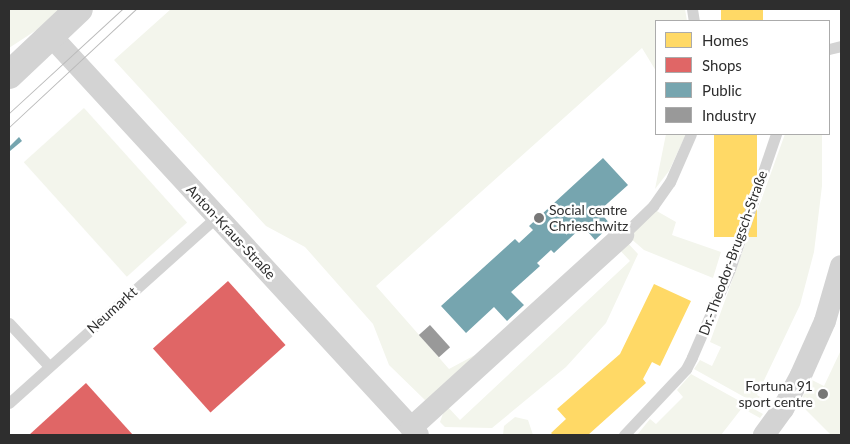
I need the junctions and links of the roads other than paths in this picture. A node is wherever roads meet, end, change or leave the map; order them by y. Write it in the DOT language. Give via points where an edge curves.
graph roads {
  1 [pos="79,9"];
  2 [pos="51,36"];
  3 [pos="9,75"];
  4 [pos="691,135"];
  5 [pos="776,135"];
  6 [pos="216,217"];
  7 [pos="622,235"];
  8 [pos="841,266"];
  9 [pos="9,322"];
  10 [pos="49,366"];
  11 [pos="9,403"];
  12 [pos="415,431"];
  13 [pos="624,435"];
  14 [pos="764,435"];
  1 -- 2 [label="street"];
  2 -- 3 [label="street"];
  2 -- 6 [label="street, Anton-Kraus-Straße"];
  4 -- 7 [label="lane, Anton-Kraus-Straße" via="670,182 652,206"];
  5 -- 13 [label="lane, Dr.-Theodor-Brugsch-Straße" via="730,269 692,358 686,369"];
  6 -- 10 [label="lane, Neumarkt"];
  6 -- 12 [label="street, Anton-Kraus-Straße"];
  7 -- 12 [label="street, Anton-Kraus-Straße"];
  8 -- 14 [label="street" via="825,321 801,374 783,409"];
  9 -- 10 [label="lane"];
  10 -- 11 [label="lane, Neumarkt"];
}
